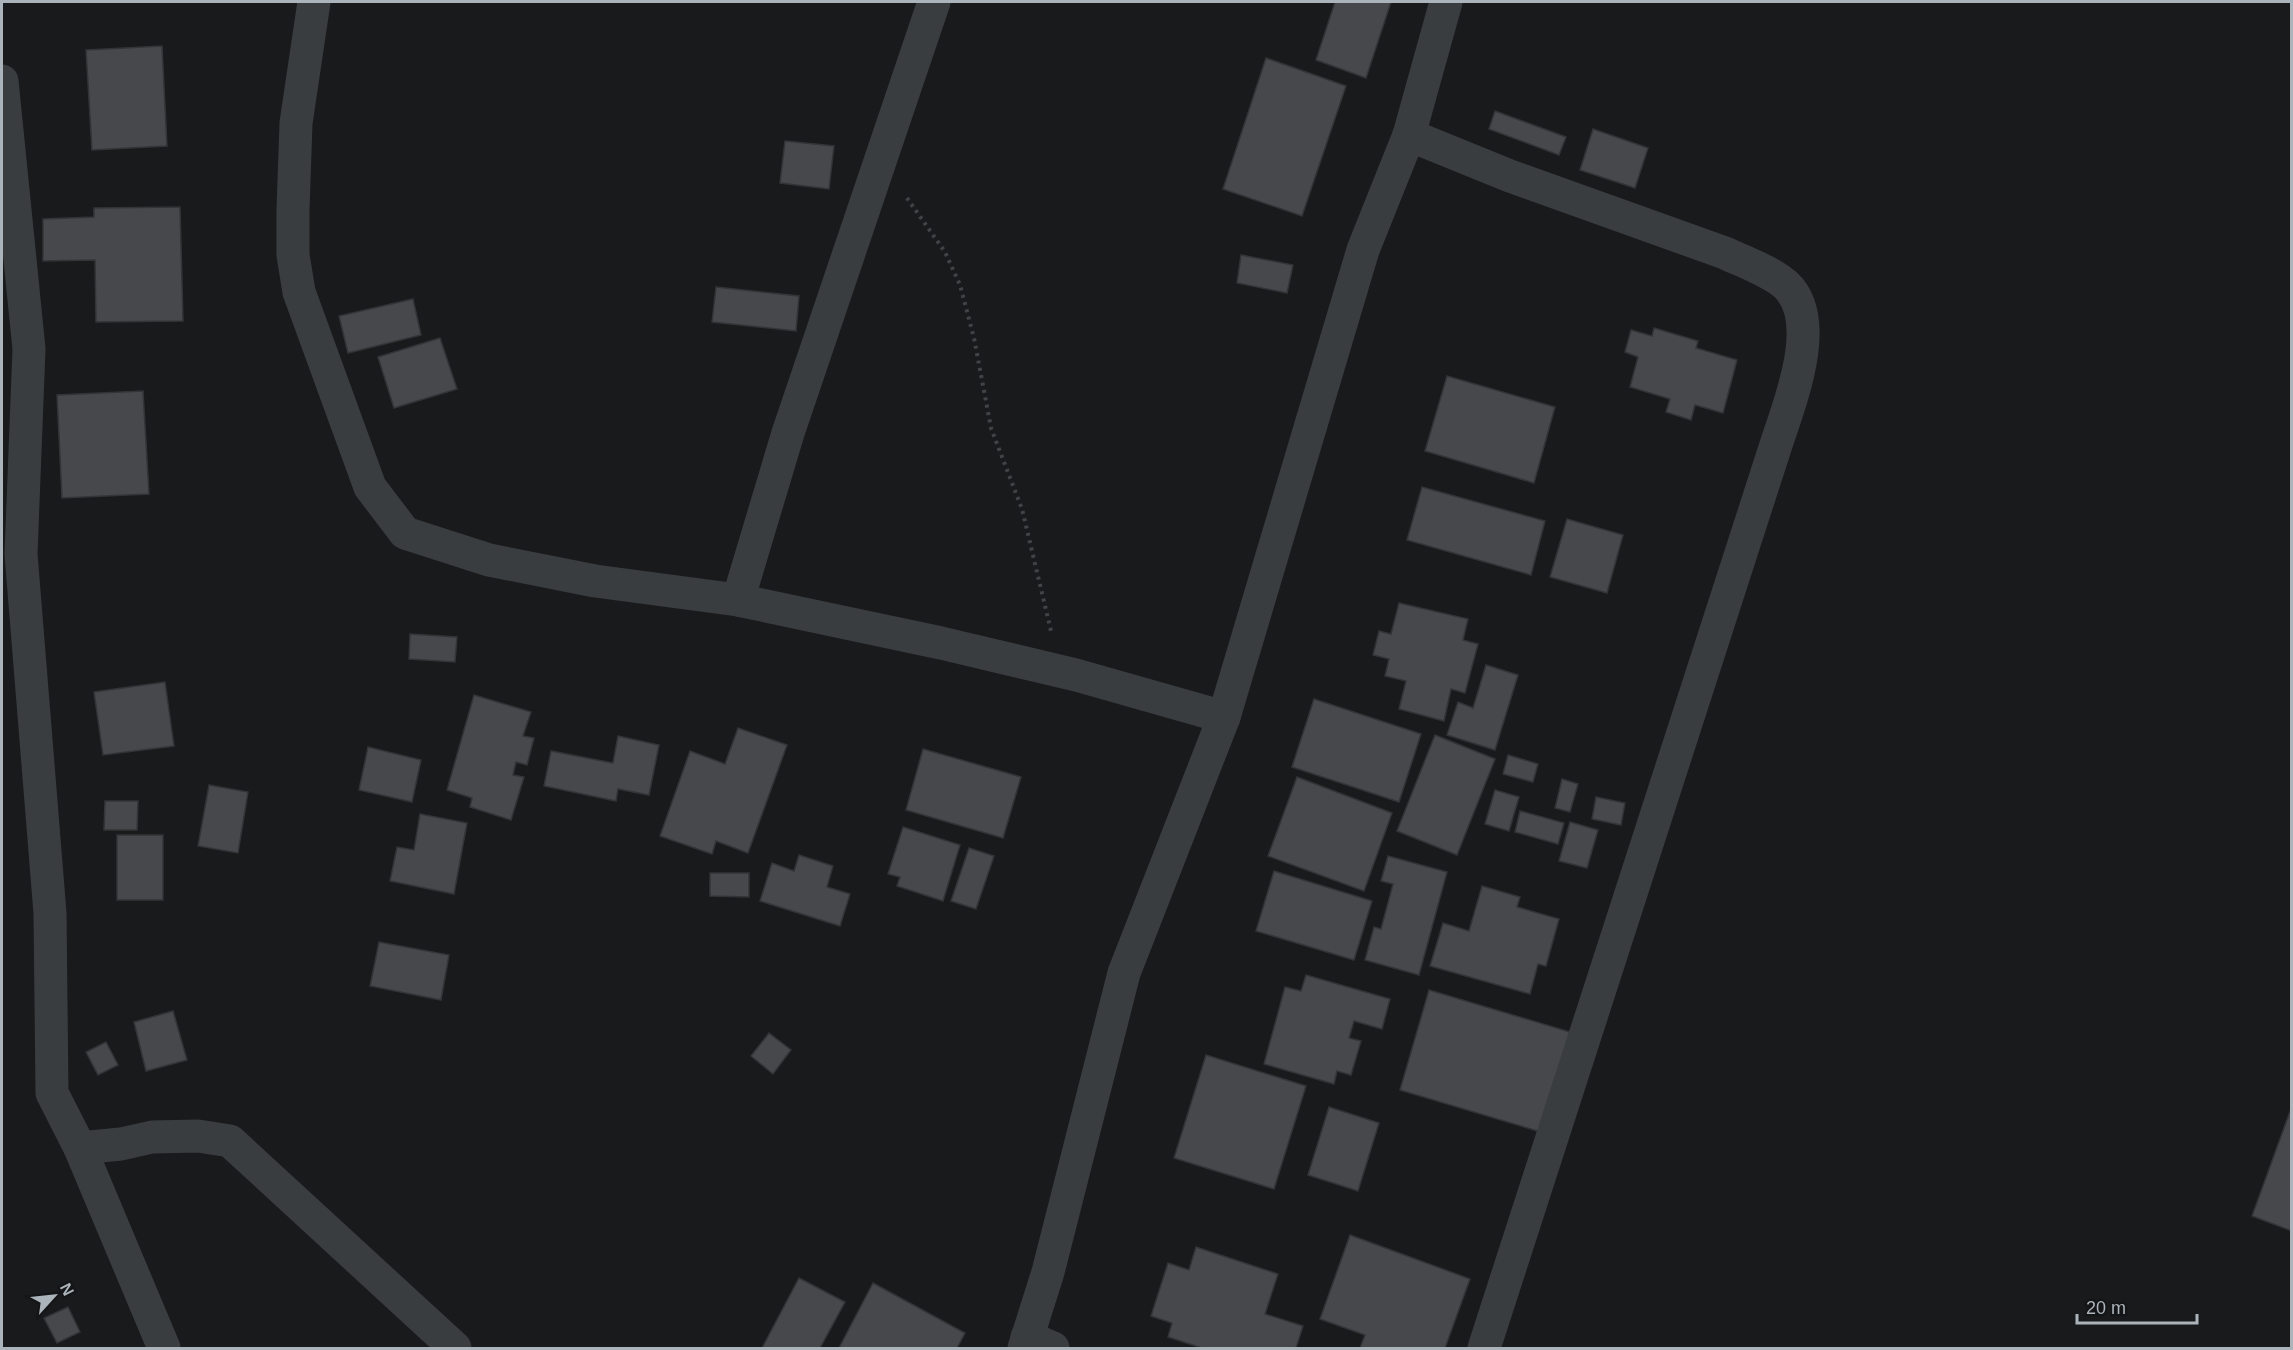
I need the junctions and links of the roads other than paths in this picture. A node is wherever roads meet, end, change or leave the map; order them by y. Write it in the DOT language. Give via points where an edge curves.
graph roads {
  1 [pos="314,2"];
  2 [pos="934,2"];
  3 [pos="1446,2"];
  4 [pos="2,81"];
  5 [pos="1408,135"];
  6 [pos="11,554"];
  7 [pos="738,600"];
  8 [pos="1224,717"];
  9 [pos="80,1148"];
  10 [pos="1035,1345"];
  11 [pos="164,1348"];
  12 [pos="455,1348"];
  13 [pos="1484,1348"];
  1 -- 7 [label="street" via="296,123 293,255 299,292 370,487 405,533 489,560 595,581"];
  2 -- 7 [label="street" via="788,432"];
  3 -- 5 [label="street"];
  4 -- 6 [label="street" via="29,349"];
  5 -- 8 [label="street" via="1363,250"];
  5 -- 13 [label="street" via="1758,268 1787,286 1800,310 1805,344 1774,452"];
  6 -- 9 [label="street" via="50,913 52,1093"];
  7 -- 8 [label="street" via="1059,672"];
  8 -- 10 [label="street" via="1124,973 1048,1272"];
  9 -- 11 [label="street"];
  9 -- 12 [label="street" via="152,1137 198,1136 230,1141"];
}
